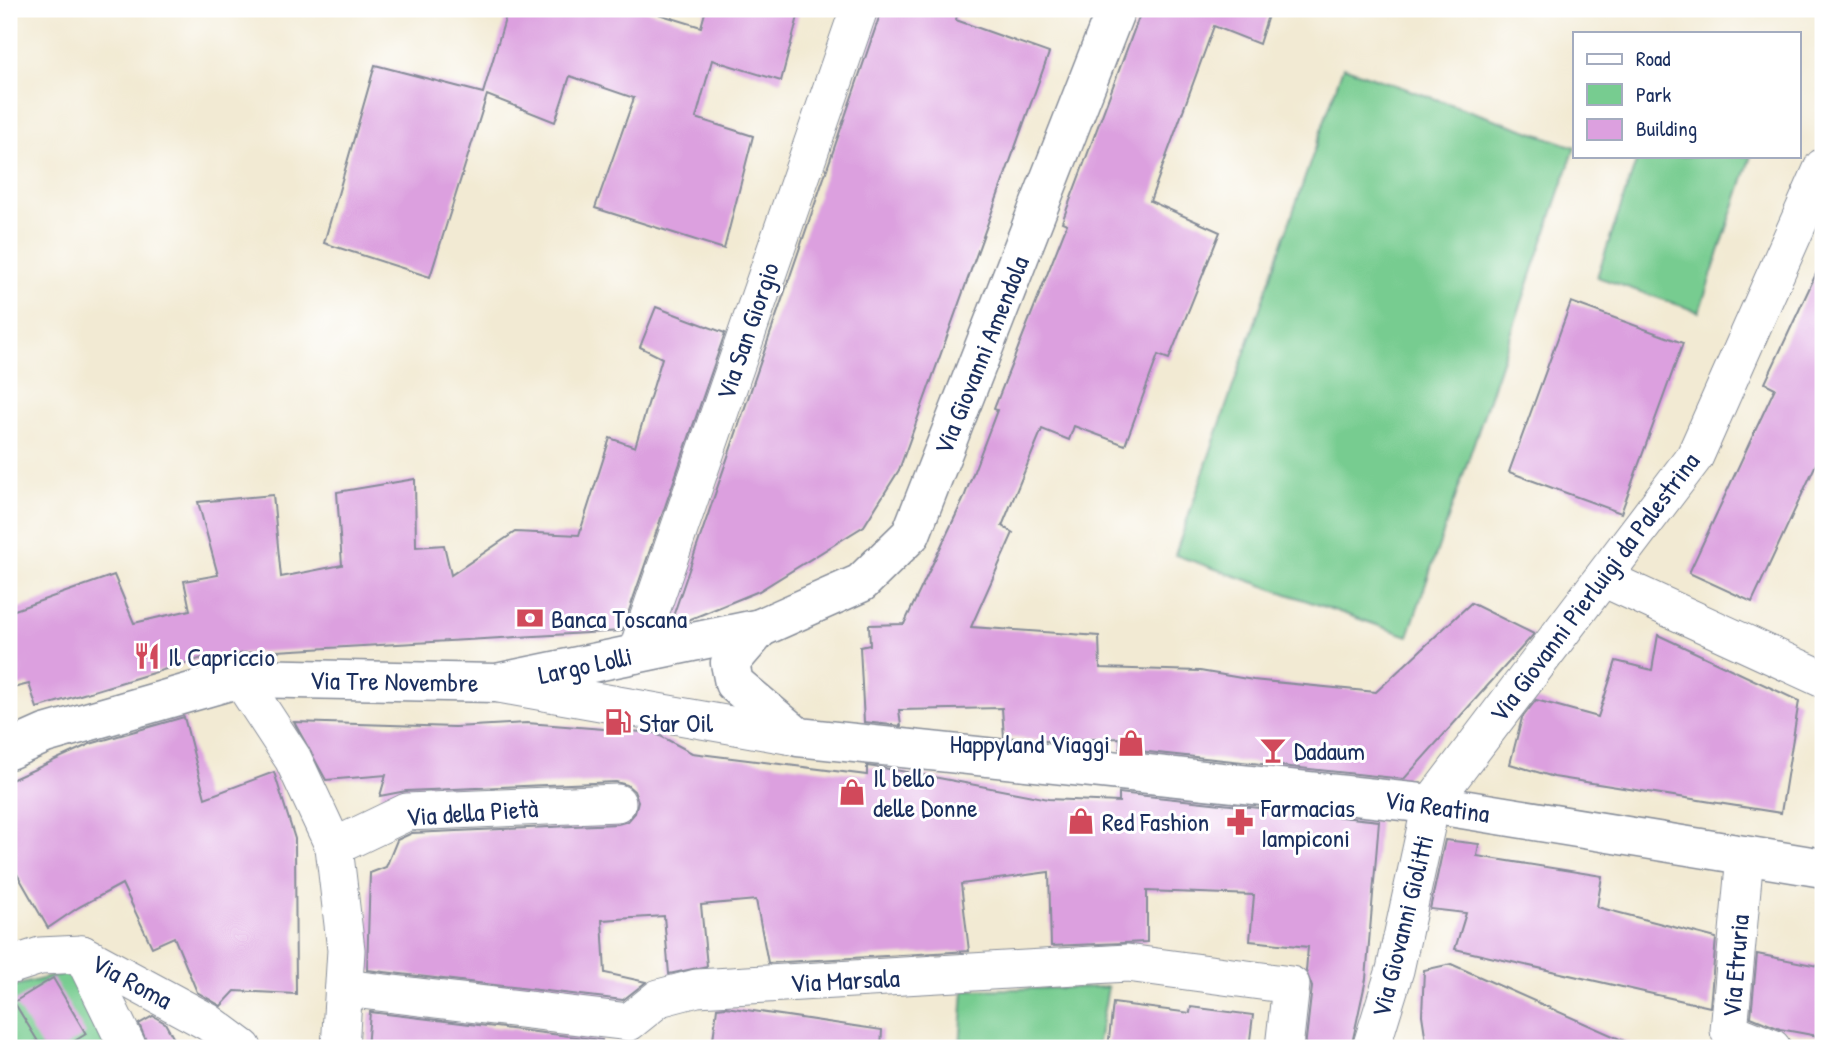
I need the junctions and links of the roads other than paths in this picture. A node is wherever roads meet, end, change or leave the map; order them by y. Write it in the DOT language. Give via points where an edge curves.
graph roads {
  1 [pos="859,9"];
  2 [pos="1106,15"];
  3 [pos="1823,167"];
  4 [pos="1603,578"];
  5 [pos="760,628"];
  6 [pos="636,654"];
  7 [pos="240,678"];
  8 [pos="1823,679"];
  9 [pos="496,683"];
  10 [pos="798,737"];
  11 [pos="12,741"];
  12 [pos="617,803"];
  13 [pos="1431,804"];
  14 [pos="334,847"];
  15 [pos="1745,855"];
  16 [pos="1823,868"];
  17 [pos="82,954"];
  18 [pos="9,966"];
  19 [pos="344,988"];
  20 [pos="627,1035"];
  21 [pos="128,1048"];
  22 [pos="243,1048"];
  23 [pos="340,1048"];
  24 [pos="1284,1048"];
  25 [pos="1371,1048"];
  26 [pos="1772,1048"];
  1 -- 6 [label="street, Via San Giorgio"];
  2 -- 5 [label="main road, Via Giovanni Amendola" via="911,534 861,583"];
  3 -- 4 [label="street, Via Giovanni Pierluigi da Palestrina" via="1695,456"];
  4 -- 8 [label="street"];
  4 -- 13 [label="street, Via Giovanni Pierluigi da Palestrina"];
  5 -- 6 [label="main road, Largo Lolli"];
  5 -- 10 [label="main road" via="730,663 734,683"];
  6 -- 9 [label="main road, Largo Lolli"];
  7 -- 9 [label="main road, Via Tre Novembre"];
  7 -- 11 [label="main road, Via Tre Novembre"];
  7 -- 14 [label="street" via="293,759"];
  9 -- 10 [label="street, Largo Lolli"];
  10 -- 13 [label="main road, Via Reatina"];
  12 -- 14 [label="street, Via della Pietà" via="407,812"];
  13 -- 15 [label="main road, Via Reatina"];
  13 -- 25 [label="street, Via Giovanni Giolitti" via="1395,970"];
  14 -- 19 [label="street" via="346,950"];
  15 -- 16 [label="main road, Via Reatina"];
  15 -- 26 [label="street, Via Etruria" via="1729,1031"];
  17 -- 18 [label="street, Via Roma" via="40,956"];
  17 -- 21 [label="street"];
  17 -- 22 [label="street, Via Roma" via="208,1022"];
  19 -- 20 [label="street, Via Marsala"];
  19 -- 23 [label="street"];
  20 -- 24 [label="street, Via Marsala" via="659,998 697,988 1126,963 1292,985"];
}
